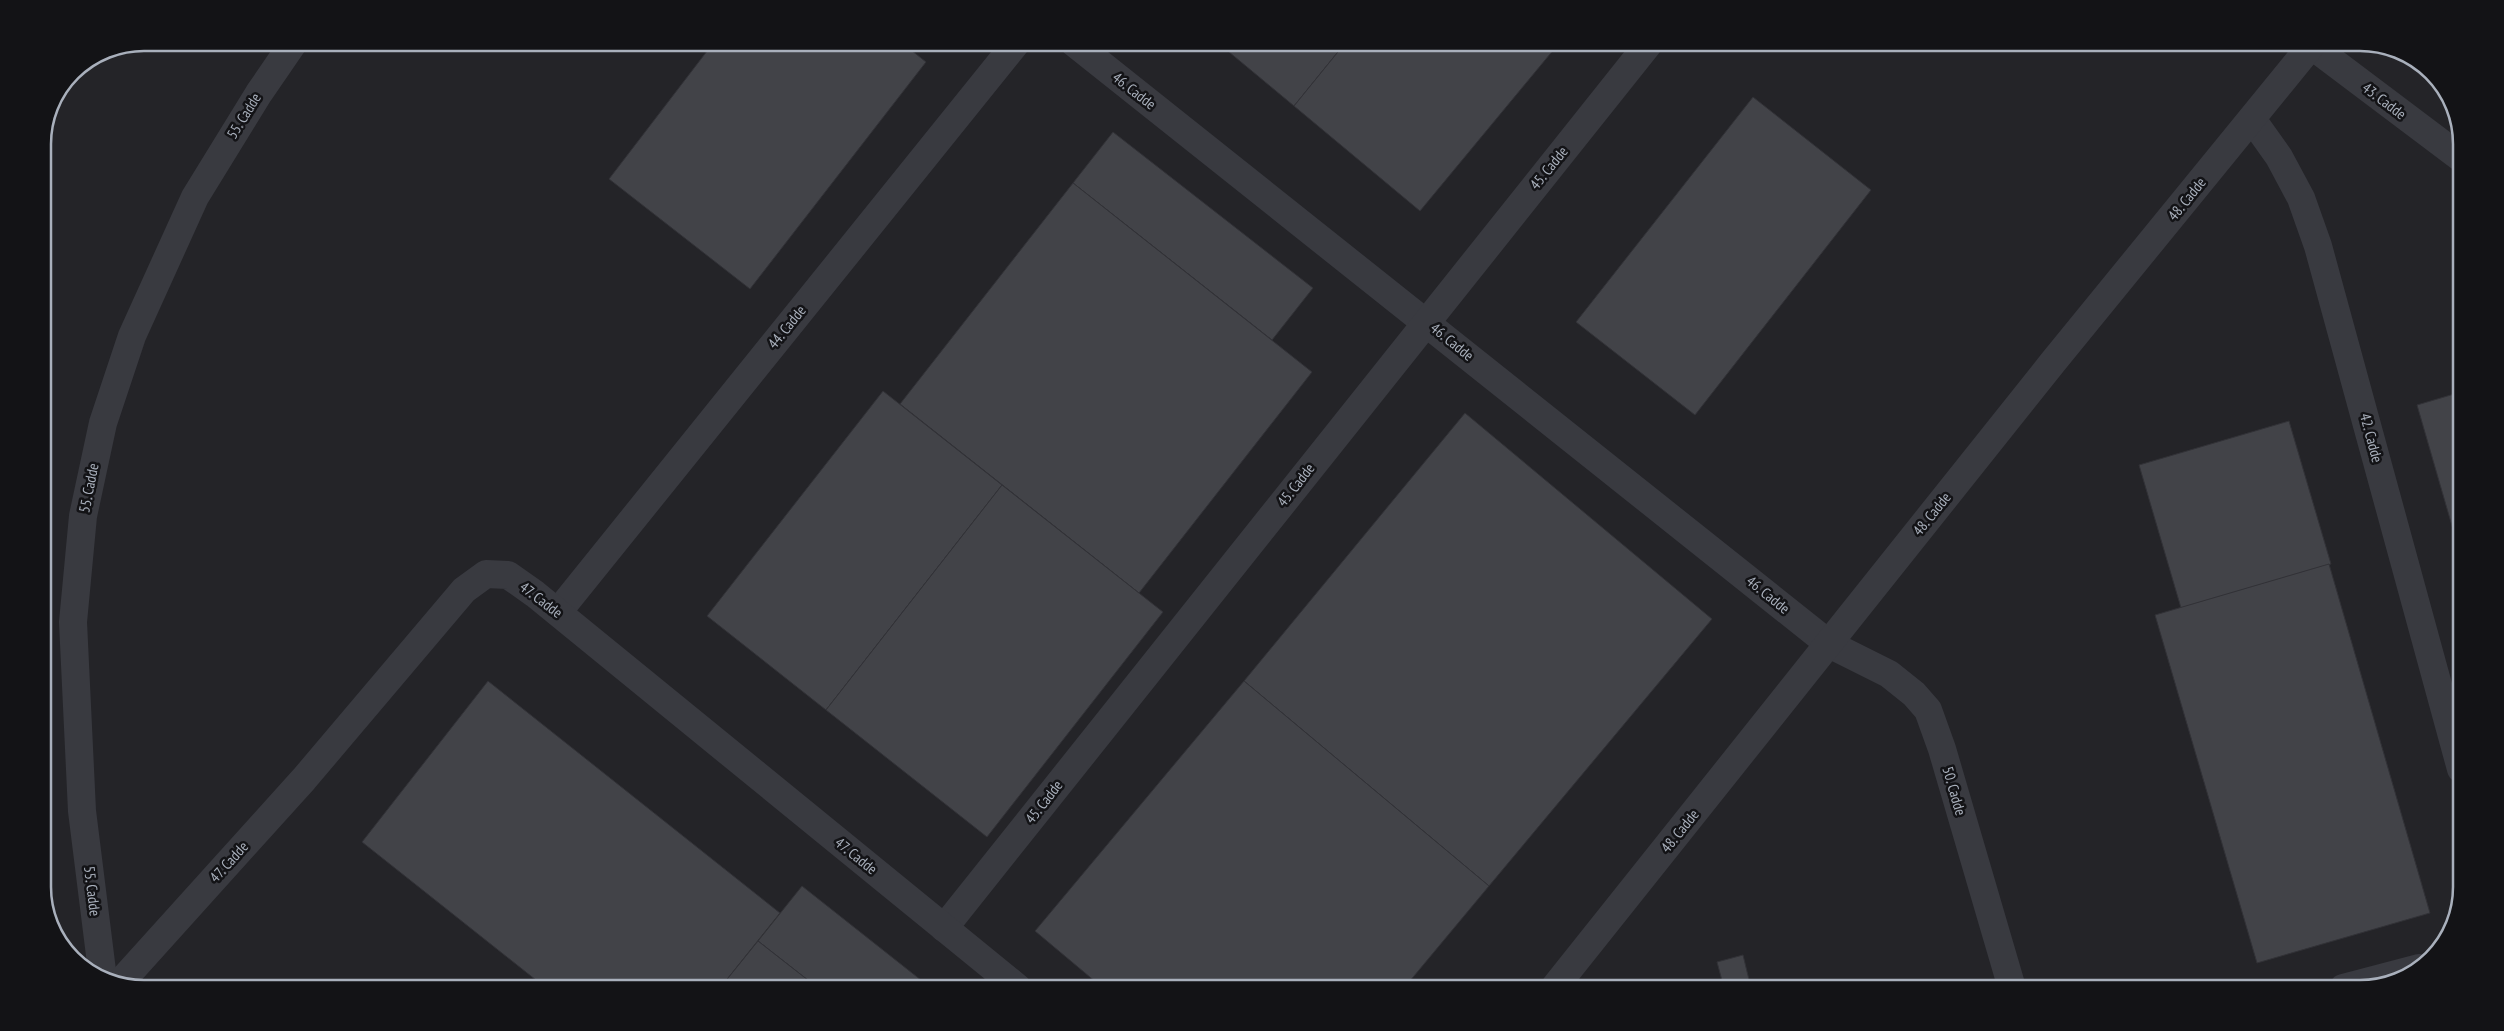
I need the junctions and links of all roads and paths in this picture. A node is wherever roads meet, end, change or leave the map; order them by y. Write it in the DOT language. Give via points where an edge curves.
graph roads {
  1 [pos="288,51"];
  2 [pos="1010,51"];
  3 [pos="1084,51"];
  4 [pos="1643,51"];
  5 [pos="2305,51"];
  6 [pos="2320,51"];
  7 [pos="2252,119"];
  8 [pos="2453,152"];
  9 [pos="1426,322"];
  10 [pos="558,612"];
  11 [pos="1829,644"];
  12 [pos="2453,736"];
  13 [pos="944,928"];
  14 [pos="102,969"];
  15 [pos="125,978"];
  16 [pos="1008,980"];
  17 [pos="1560,980"];
  18 [pos="2010,980"];
  1 -- 14 [label="street, 55. Cadde" via="195,197 132,336 103,423 85,506 73,622 82,811"];
  2 -- 10 [label="street, 44. Cadde"];
  3 -- 9 [label="street, 46. Cadde"];
  4 -- 9 [label="street, 45. Cadde"];
  5 -- 7 [label="street, 48. Cadde"];
  6 -- 8 [label="street, 43. Cadde"];
  7 -- 11 [label="street, 48. Cadde" via="2053,362"];
  7 -- 12 [label="street, 42. Cadde" via="2279,156 2301,198 2318,246"];
  9 -- 11 [label="street, 46. Cadde"];
  9 -- 13 [label="street, 45. Cadde"];
  10 -- 13 [label="street, 47. Cadde"];
  10 -- 15 [label="street, 47. Cadde" via="508,575 486,574 464,590 304,779"];
  11 -- 17 [label="street, 48. Cadde"];
  11 -- 18 [label="street, 50. Cadde" via="1890,674 1928,710"];
  13 -- 16 [label="street, 47. Cadde"];
}
